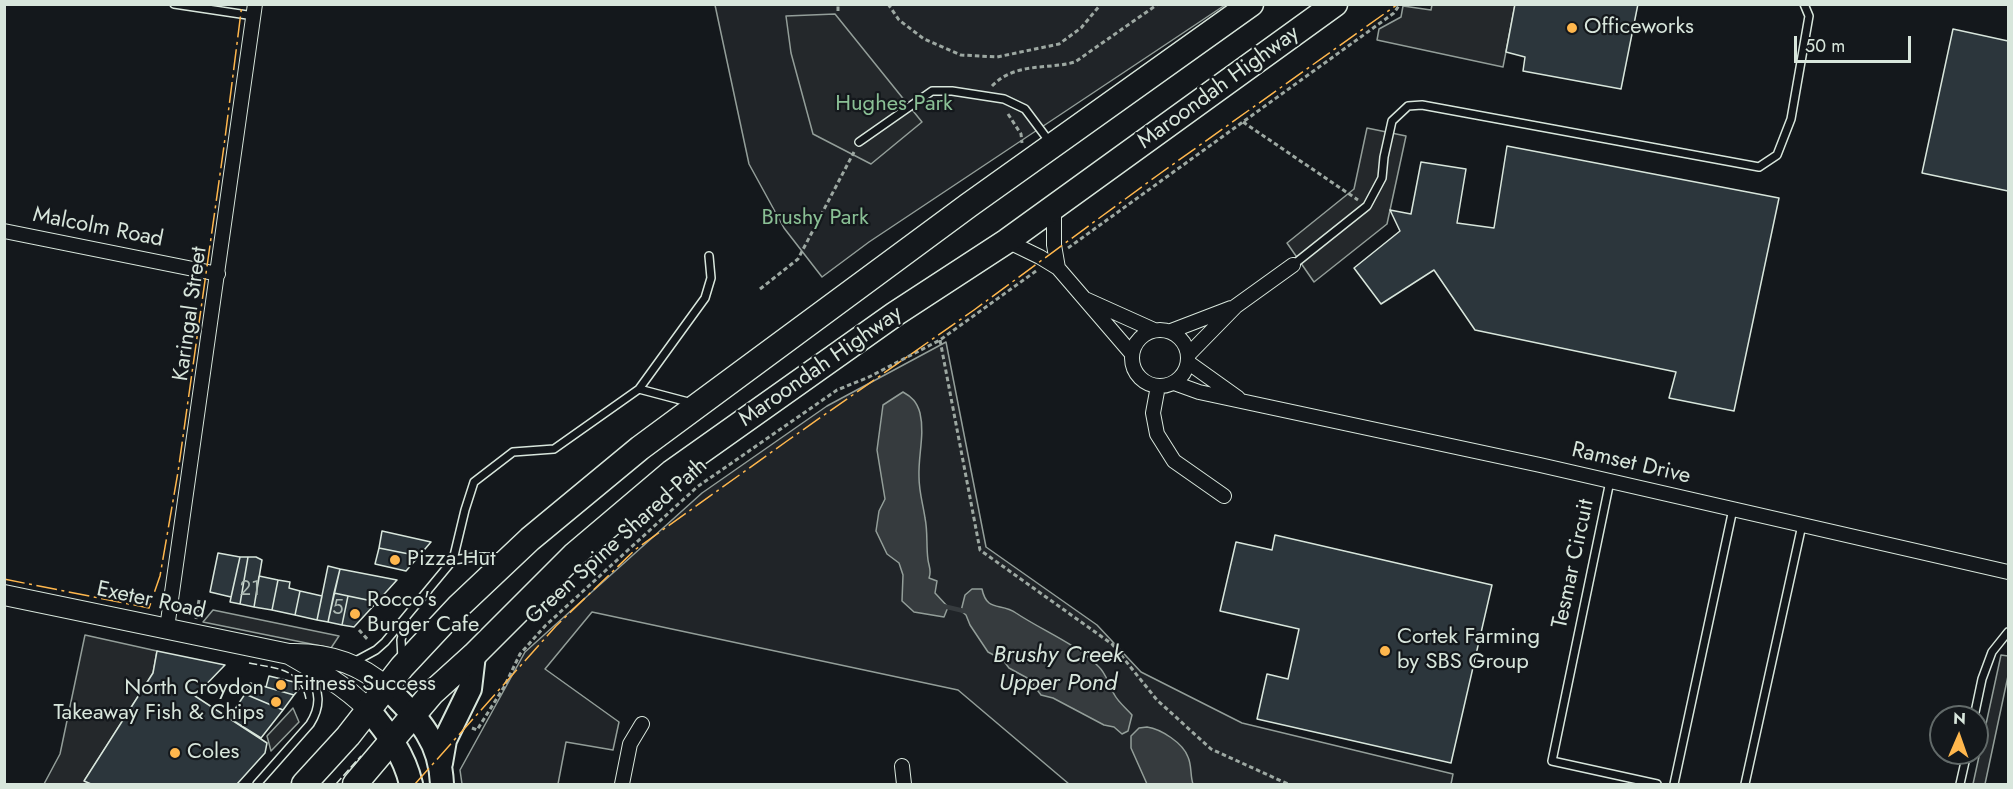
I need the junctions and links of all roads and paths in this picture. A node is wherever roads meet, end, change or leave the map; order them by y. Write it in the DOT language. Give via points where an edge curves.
graph roads {
  1 [pos="174,4"];
  2 [pos="838,4"];
  3 [pos="888,4"];
  4 [pos="1101,4"];
  5 [pos="1158,4"];
  6 [pos="1251,4"];
  7 [pos="1335,4"];
  8 [pos="1400,4"];
  9 [pos="1804,4"];
  10 [pos="254,10"];
  11 [pos="838,11"];
  12 [pos="983,95"];
  13 [pos="1006,112"];
  14 [pos="1243,122"];
  15 [pos="859,142"];
  16 [pos="1052,145"];
  17 [pos="1019,148"];
  18 [pos="1054,206"];
  19 [pos="1367,206"];
  20 [pos="4,231"];
  21 [pos="1007,241"];
  22 [pos="709,256"];
  23 [pos="1054,263"];
  24 [pos="1293,265"];
  25 [pos="218,274"];
  26 [pos="760,289"];
  27 [pos="1080,297"];
  28 [pos="1236,306"];
  29 [pos="1154,330"];
  30 [pos="1171,331"];
  31 [pos="940,340"];
  32 [pos="1132,354"];
  33 [pos="1189,358"];
  34 [pos="1174,382"];
  35 [pos="1158,386"];
  36 [pos="639,389"];
  37 [pos="1243,402"];
  38 [pos="700,405"];
  39 [pos="1610,481"];
  40 [pos="1224,495"];
  41 [pos="1733,509"];
  42 [pos="1802,525"];
  43 [pos="510,557"];
  44 [pos="453,560"];
  45 [pos="2008,572"];
  46 [pos="4,595"];
  47 [pos="199,600"];
  48 [pos="407,616"];
  49 [pos="195,620"];
  50 [pos="167,628"];
  51 [pos="359,630"];
  52 [pos="2008,632"];
  53 [pos="369,641"];
  54 [pos="289,654"];
  55 [pos="474,655"];
  56 [pos="350,664"];
  57 [pos="307,665"];
  58 [pos="402,668"];
  59 [pos="386,687"];
  60 [pos="1977,705"];
  61 [pos="368,709"];
  62 [pos="414,715"];
  63 [pos="454,721"];
  64 [pos="642,724"];
  65 [pos="393,740"];
  66 [pos="1964,765"];
  67 [pos="902,766"];
  68 [pos="442,774"];
  69 [pos="257,784"];
  70 [pos="304,784"];
  71 [pos="355,784"];
  72 [pos="411,784"];
  73 [pos="622,784"];
  74 [pos="904,784"];
  75 [pos="1288,784"];
  76 [pos="1657,784"];
  77 [pos="1674,784"];
  78 [pos="1745,784"];
  79 [pos="1960,784"];
  1 -- 10 [label="lane"];
  2 -- 11 [label="path"];
  3 -- 4 [label="path" via="899,20 924,39 961,55 997,57 1059,44 1082,28"];
  5 -- 12 [label="path" via="1075,62 1010,72"];
  6 -- 16 [label="highway, Maroondah Highway"];
  7 -- 18 [label="highway, Maroondah Highway"];
  8 -- 14 [label="path, Green Spine Shared Path" via="1394,13"];
  9 -- 19 [label="lane" via="1809,16 1791,119 1777,155 1759,167 1422,105 1408,106 1392,121 1382,178"];
  10 -- 25 [label="street, Karingal Street"];
  12 -- 15 [label="lane" via="932,91"];
  12 -- 16 [label="lane" via="1025,109"];
  13 -- 17 [label="path" via="1021,134"];
  14 -- 19 [label="path"];
  14 -- 23 [label="path, Green Spine Shared Path"];
  15 -- 26 [label="path" via="798,259"];
  16 -- 38 [label="highway, Maroondah Highway"];
  18 -- 21 [label="highway, Maroondah Highway"];
  18 -- 23 [label="street"];
  19 -- 24 [label="lane"];
  20 -- 25 [label="street, Malcolm Road"];
  21 -- 23 [label="street"];
  21 -- 55 [label="highway, Maroondah Highway" via="895,314 672,472 574,555"];
  22 -- 36 [label="lane" via="711,278 705,298"];
  23 -- 27 [label="street"];
  23 -- 31 [label="path, Green Spine Shared Path"];
  24 -- 28 [label="street"];
  25 -- 50 [label="street, Karingal Street"];
  27 -- 29 [label="street"];
  27 -- 32 [label="street"];
  28 -- 30 [label="street"];
  28 -- 33 [label="street"];
  29 -- 30 [label="street"];
  29 -- 32 [label="street" via="1139,339"];
  30 -- 33 [label="street" via="1183,340"];
  31 -- 63 [label="path, Green Spine Shared Path" via="837,390 697,487 545,626 520,654 477,730"];
  31 -- 75 [label="path" via="980,549 1112,644 1157,700 1211,749"];
  32 -- 35 [label="street" via="1132,364 1141,379"];
  33 -- 34 [label="street" via="1186,371"];
  33 -- 37 [label="street, Ramset Drive"];
  34 -- 35 [label="street"];
  34 -- 37 [label="street, Ramset Drive"];
  35 -- 40 [label="street" via="1153,413 1157,434 1174,461"];
  36 -- 38 [label="lane"];
  36 -- 44 [label="lane" via="554,449 513,452 474,482"];
  37 -- 39 [label="street, Ramset Drive"];
  38 -- 43 [label="highway, Maroondah Highway" via="640,448"];
  39 -- 41 [label="street, Ramset Drive"];
  39 -- 76 [label="lane, Tesmar Circuit" via="1552,761"];
  41 -- 42 [label="street, Ramset Drive"];
  41 -- 77 [label="lane"];
  42 -- 45 [label="street, Ramset Drive"];
  42 -- 78 [label="lane"];
  43 -- 44 [label="lane"];
  43 -- 58 [label="highway, Maroondah Highway"];
  44 -- 48 [label="lane"];
  46 -- 50 [label="main road, Exeter Road"];
  47 -- 49 [label="path"];
  48 -- 56 [label="lane" via="376,650"];
  48 -- 58 [label="lane" via="401,640"];
  50 -- 54 [label="main road, Exeter Road"];
  51 -- 53 [label="path"];
  52 -- 60 [label="lane" via="1992,652"];
  54 -- 56 [label="main road, Exeter Road" via="315,654"];
  54 -- 57 [label="main road, Exeter Road"];
  55 -- 62 [label="highway, Maroondah Highway"];
  55 -- 63 [label="main road" via="470,689"];
  56 -- 59 [label="main road, Exeter Road" via="371,673"];
  57 -- 61 [label="main road, Exeter Road" via="353,694"];
  57 -- 69 [label="lane" via="316,686 316,714"];
  58 -- 59 [label="highway, Maroondah Highway"];
  59 -- 61 [label="highway, Maroondah Highway"];
  59 -- 62 [label="main road"];
  61 -- 65 [label="main road"];
  61 -- 70 [label="highway, Maroondah Highway"];
  62 -- 65 [label="highway, Maroondah Highway"];
  62 -- 68 [label="main road" via="432,739"];
  63 -- 68 [label="main road" via="445,740"];
  64 -- 73 [label="street" via="630,744"];
  65 -- 71 [label="highway, Maroondah Highway"];
  65 -- 72 [label="main road"];
  66 -- 79 [label="lane"];
  67 -- 74 [label="street"];
}
